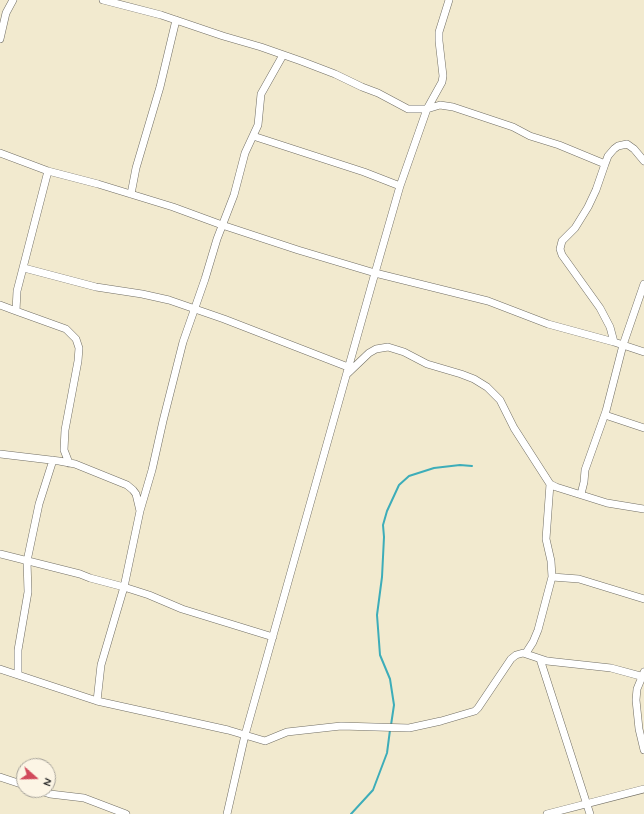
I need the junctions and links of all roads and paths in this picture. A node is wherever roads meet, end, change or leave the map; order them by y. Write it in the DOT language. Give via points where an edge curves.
graph roads {
  1 [pos="13,0"];
  2 [pos="103,0"];
  3 [pos="449,0"];
  4 [pos="176,20"];
  5 [pos="0,39"];
  6 [pos="283,55"];
  7 [pos="427,109"];
  8 [pos="253,136"];
  9 [pos="0,153"];
  10 [pos="644,161"];
  11 [pos="605,164"];
  12 [pos="48,171"];
  13 [pos="400,186"];
  14 [pos="131,194"];
  15 [pos="222,225"];
  16 [pos="24,268"];
  17 [pos="375,273"];
  18 [pos="644,284"];
  19 [pos="0,305"];
  20 [pos="195,308"];
  21 [pos="16,311"];
  22 [pos="614,342"];
  23 [pos="623,345"];
  24 [pos="644,352"];
  25 [pos="348,367"];
  26 [pos="346,375"];
  27 [pos="605,415"];
  28 [pos="644,428"];
  29 [pos="0,454"];
  30 [pos="53,460"];
  31 [pos="69,463"];
  32 [pos="550,484"];
  33 [pos="581,494"];
  34 [pos="644,509"];
  35 [pos="140,510"];
  36 [pos="0,554"];
  37 [pos="27,561"];
  38 [pos="552,576"];
  39 [pos="124,587"];
  40 [pos="644,599"];
  41 [pos="273,637"];
  42 [pos="526,653"];
  43 [pos="540,659"];
  44 [pos="0,669"];
  45 [pos="18,675"];
  46 [pos="643,675"];
  47 [pos="97,701"];
  48 [pos="245,735"];
  49 [pos="644,750"];
  50 [pos="0,777"];
  51 [pos="16,782"];
  52 [pos="644,789"];
  53 [pos="56,795"];
  54 [pos="587,804"];
  55 [pos="126,814"];
  56 [pos="227,814"];
  57 [pos="547,814"];
  58 [pos="590,814"];
  1 -- 5 [label="street" via="6,13"];
  2 -- 4 [label="street"];
  3 -- 7 [label="street" via="439,41 442,82"];
  4 -- 6 [label="street"];
  4 -- 14 [label="street"];
  6 -- 7 [label="street" via="335,74 408,109"];
  6 -- 8 [label="street" via="261,94 258,125"];
  7 -- 11 [label="street" via="440,105 453,107 513,127 530,136"];
  7 -- 13 [label="street"];
  8 -- 13 [label="street"];
  8 -- 15 [label="street"];
  9 -- 12 [label="street"];
  10 -- 11 [label="street" via="631,146 623,144 610,153"];
  11 -- 22 [label="street" via="588,207 575,228 562,241 560,249 600,308 610,327"];
  12 -- 14 [label="street"];
  12 -- 16 [label="street"];
  13 -- 17 [label="street"];
  14 -- 15 [label="street" via="173,206"];
  15 -- 17 [label="street"];
  15 -- 20 [label="street"];
  16 -- 20 [label="street" via="112,290 153,296"];
  16 -- 21 [label="street" via="17,291"];
  17 -- 22 [label="street" via="488,301 548,324"];
  17 -- 25 [label="street"];
  18 -- 23 [label="street"];
  19 -- 21 [label="street"];
  20 -- 25 [label="street"];
  20 -- 35 [label="street" via="183,342"];
  21 -- 31 [label="street" via="66,329 76,339 79,348 78,362 65,430 64,450"];
  22 -- 23 [label="street"];
  23 -- 24 [label="street"];
  23 -- 27 [label="street"];
  25 -- 26 [label="street"];
  26 -- 32 [label="street" via="369,353 376,349 388,348 474,379 500,400 514,428"];
  26 -- 41 [label="street"];
  27 -- 28 [label="street"];
  27 -- 33 [label="street" via="585,470"];
  29 -- 30 [label="street"];
  30 -- 31 [label="street"];
  30 -- 37 [label="street" via="39,504"];
  31 -- 35 [label="street" via="130,487 136,494"];
  32 -- 33 [label="street"];
  32 -- 38 [label="street" via="546,539"];
  33 -- 34 [label="street" via="607,503"];
  35 -- 39 [label="street"];
  36 -- 37 [label="street"];
  37 -- 39 [label="street"];
  37 -- 45 [label="street" via="28,592 18,654"];
  38 -- 40 [label="street" via="579,579"];
  38 -- 42 [label="street" via="538,630"];
  39 -- 41 [label="street" via="182,609"];
  39 -- 47 [label="street" via="101,665"];
  41 -- 48 [label="street"];
  42 -- 43 [label="street"];
  42 -- 48 [label="street" via="511,659 477,710 441,721 406,729 344,726 287,732 267,741"];
  43 -- 46 [label="street" via="611,668"];
  43 -- 54 [label="street"];
  44 -- 45 [label="street"];
  45 -- 47 [label="street"];
  46 -- 49 [label="street" via="637,689 636,700"];
  47 -- 48 [label="street"];
  48 -- 56 [label="street"];
  50 -- 51 [label="street"];
  52 -- 54 [label="street"];
  53 -- 55 [label="street" via="84,798"];
  54 -- 57 [label="street"];
  54 -- 58 [label="street"];
}
